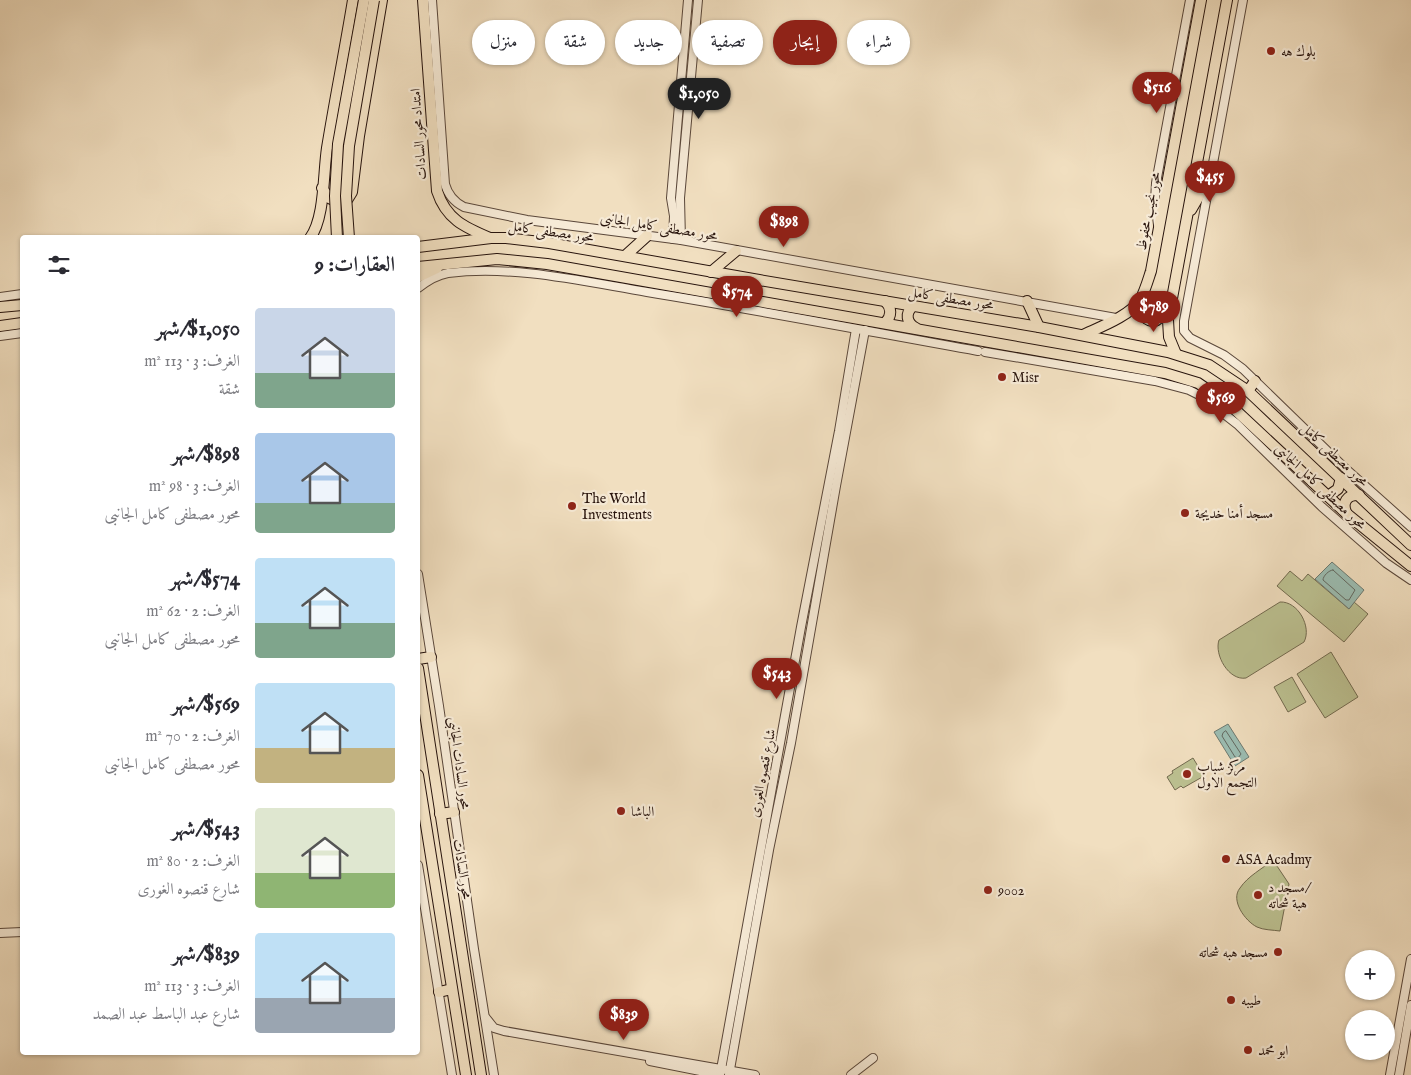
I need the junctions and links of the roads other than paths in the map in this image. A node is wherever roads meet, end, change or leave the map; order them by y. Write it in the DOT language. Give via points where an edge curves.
graph roads {
  1 [pos="354,0"];
  2 [pos="364,0"];
  3 [pos="374,0"];
  4 [pos="382,0"];
  5 [pos="423,0"];
  6 [pos="432,0"];
  7 [pos="688,0"];
  8 [pos="698,0"];
  9 [pos="1190,0"];
  10 [pos="1201,0"];
  11 [pos="1227,0"];
  12 [pos="1243,0"];
  13 [pos="678,117"];
  14 [pos="688,118"];
  15 [pos="1210,177"];
  16 [pos="322,188"];
  17 [pos="672,188"];
  18 [pos="681,188"];
  19 [pos="1188,215"];
  20 [pos="1158,229"];
  21 [pos="312,235"];
  22 [pos="337,235"];
  23 [pos="348,235"];
  24 [pos="647,236"];
  25 [pos="491,238"];
  26 [pos="677,240"];
  27 [pos="420,247"];
  28 [pos="736,251"];
  29 [pos="625,256"];
  30 [pos="453,262"];
  31 [pos="420,267"];
  32 [pos="711,272"];
  33 [pos="420,276"];
  34 [pos="1174,286"];
  35 [pos="420,287"];
  36 [pos="1143,292"];
  37 [pos="20,294"];
  38 [pos="0,297"];
  39 [pos="885,301"];
  40 [pos="1027,301"];
  41 [pos="20,305"];
  42 [pos="913,306"];
  43 [pos="0,307"];
  44 [pos="1116,318"];
  45 [pos="20,323"];
  46 [pos="885,323"];
  47 [pos="0,326"];
  48 [pos="1039,327"];
  49 [pos="856,328"];
  50 [pos="916,328"];
  51 [pos="865,330"];
  52 [pos="20,333"];
  53 [pos="1083,335"];
  54 [pos="0,336"];
  55 [pos="1176,354"];
  56 [pos="1256,381"];
  57 [pos="1248,391"];
  58 [pos="1266,444"];
  59 [pos="1341,478"];
  60 [pos="1359,495"];
  61 [pos="1328,496"];
  62 [pos="1348,514"];
  63 [pos="1411,527"];
  64 [pos="1411,545"];
  65 [pos="1411,566"];
  66 [pos="1411,580"];
  67 [pos="420,587"];
  68 [pos="431,657"];
  69 [pos="420,659"];
  70 [pos="420,681"];
  71 [pos="420,788"];
  72 [pos="454,812"];
  73 [pos="440,814"];
  74 [pos="770,821"];
  75 [pos="420,877"];
  76 [pos="20,932"];
  77 [pos="0,933"];
  78 [pos="1411,959"];
  79 [pos="452,989"];
  80 [pos="439,992"];
  81 [pos="1411,1005"];
  82 [pos="485,1015"];
  83 [pos="488,1034"];
  84 [pos="490,1052"];
  85 [pos="478,1054"];
  86 [pos="873,1058"];
  87 [pos="724,1073"];
  88 [pos="452,1075"];
  89 [pos="466,1075"];
  90 [pos="481,1075"];
  91 [pos="494,1075"];
  92 [pos="755,1075"];
  93 [pos="851,1075"];
  94 [pos="1390,1075"];
  95 [pos="1399,1075"];
  1 -- 16 [label="main road"];
  2 -- 22 [label="main road, bridge" via="338,144"];
  3 -- 23 [label="main road, bridge" via="349,146"];
  4 -- 16 [label="main road" via="352,192 346,200 338,202 329,198"];
  5 -- 25 [label="main road, امتداد محور السادات" via="437,191 447,211 459,223"];
  6 -- 24 [label="street, محور مصطفى كامل الجانبى" via="446,184 454,201 470,209 535,221"];
  7 -- 13 [label="street"];
  8 -- 14 [label="street"];
  9 -- 20 [label="street" via="1156,183"];
  10 -- 20 [label="main road, محور نجيب محفوظ"];
  11 -- 19 [label="main road"];
  12 -- 15 [label="street"];
  13 -- 14 [label="street"];
  13 -- 17 [label="street"];
  14 -- 18 [label="street"];
  15 -- 19 [label="main road"];
  15 -- 56 [label="street" via="1183,327 1192,340 1224,355"];
  16 -- 21 [label="main road" via="319,223"];
  17 -- 18 [label="street"];
  17 -- 26 [label="street"];
  18 -- 26 [label="street"];
  19 -- 34 [label="main road"];
  20 -- 36 [label="main road, محور نجيب محفوظ" via="1151,270"];
  24 -- 26 [label="street, محور مصطفى كامل الجانبى"];
  24 -- 29 [label="main road"];
  25 -- 27 [label="main road, محور مصطفى كامل"];
  25 -- 29 [label="main road, محور مصطفى كامل" via="535,241"];
  26 -- 28 [label="street, محور مصطفى كامل الجانبى"];
  28 -- 32 [label="main road"];
  28 -- 40 [label="street, محور مصطفى كامل الجانبى"];
  29 -- 32 [label="main road, محور مصطفى كامل"];
  30 -- 31 [label="main road"];
  30 -- 33 [label="main road"];
  30 -- 46 [label="main road" via="497,259 547,264"];
  32 -- 39 [label="main road, محور مصطفى كامل"];
  34 -- 36 [label="main road" via="1156,320 1148,320 1143,314"];
  34 -- 55 [label="main road" via="1168,325 1170,342"];
  35 -- 49 [label="street, محور مصطفى كامل الجانبى" via="446,273 498,271 542,275"];
  36 -- 44 [label="main road, محور نجيب محفوظ" via="1134,308"];
  37 -- 38 [label="street"];
  39 -- 42 [label="main road, محور مصطفى كامل"];
  39 -- 46 [label="main road" via="891,312"];
  40 -- 44 [label="street, محور مصطفى كامل الجانبى"];
  40 -- 48 [label="main road"];
  41 -- 43 [label="main road"];
  42 -- 48 [label="main road, محور مصطفى كامل"];
  42 -- 50 [label="main road" via="907,318"];
  44 -- 53 [label="main road, محور نجيب محفوظ"];
  45 -- 47 [label="main road"];
  46 -- 50 [label="main road"];
  48 -- 53 [label="main road, محور مصطفى كامل"];
  49 -- 51 [label="street, محور مصطفى كامل الجانبى"];
  49 -- 74 [label="street, شارع قنصوه الغورى"];
  50 -- 58 [label="main road" via="1186,378 1230,405"];
  51 -- 58 [label="street, محور مصطفى كامل الجانبى" via="1189,390"];
  51 -- 74 [label="street, شارع قنصوه الغورى" via="792,743"];
  52 -- 54 [label="street"];
  53 -- 55 [label="main road, محور مصطفى كامل"];
  55 -- 57 [label="main road, محور مصطفى كامل" via="1209,365"];
  56 -- 57 [label="main road"];
  56 -- 63 [label="street"];
  57 -- 59 [label="main road, محور مصطفى كامل"];
  58 -- 61 [label="main road"];
  58 -- 66 [label="street, محور مصطفى كامل الجانبى" via="1322,507 1386,563"];
  59 -- 60 [label="main road, محور مصطفى كامل"];
  59 -- 61 [label="main road" via="1338,490"];
  60 -- 62 [label="main road" via="1346,500 1344,507"];
  60 -- 64 [label="main road, محور مصطفى كامل"];
  61 -- 62 [label="main road"];
  62 -- 65 [label="main road"];
  67 -- 68 [label="street, محور السادات الجانبى"];
  68 -- 69 [label="main road"];
  68 -- 72 [label="street, محور السادات الجانبى"];
  70 -- 73 [label="main road, محور السادات"];
  71 -- 79 [label="main road"];
  72 -- 73 [label="main road"];
  72 -- 82 [label="street, محور السادات الجانبى"];
  73 -- 85 [label="main road, محور السادات"];
  74 -- 87 [label="street, شارع قنصوه الغورى"];
  75 -- 80 [label="street"];
  76 -- 77 [label="street"];
  78 -- 94 [label="street"];
  79 -- 80 [label="main road"];
  79 -- 89 [label="main road"];
  80 -- 88 [label="street"];
  81 -- 95 [label="street"];
  82 -- 83 [label="street, محور السادات الجانبى"];
  82 -- 87 [label="street" via="492,1026 504,1031"];
  83 -- 84 [label="street, محور السادات الجانبى"];
  83 -- 87 [label="street"];
  84 -- 85 [label="main road"];
  84 -- 91 [label="street, محور السادات الجانبى"];
  85 -- 90 [label="main road, محور السادات"];
  86 -- 93 [label="street"];
  87 -- 92 [label="street"];
}
